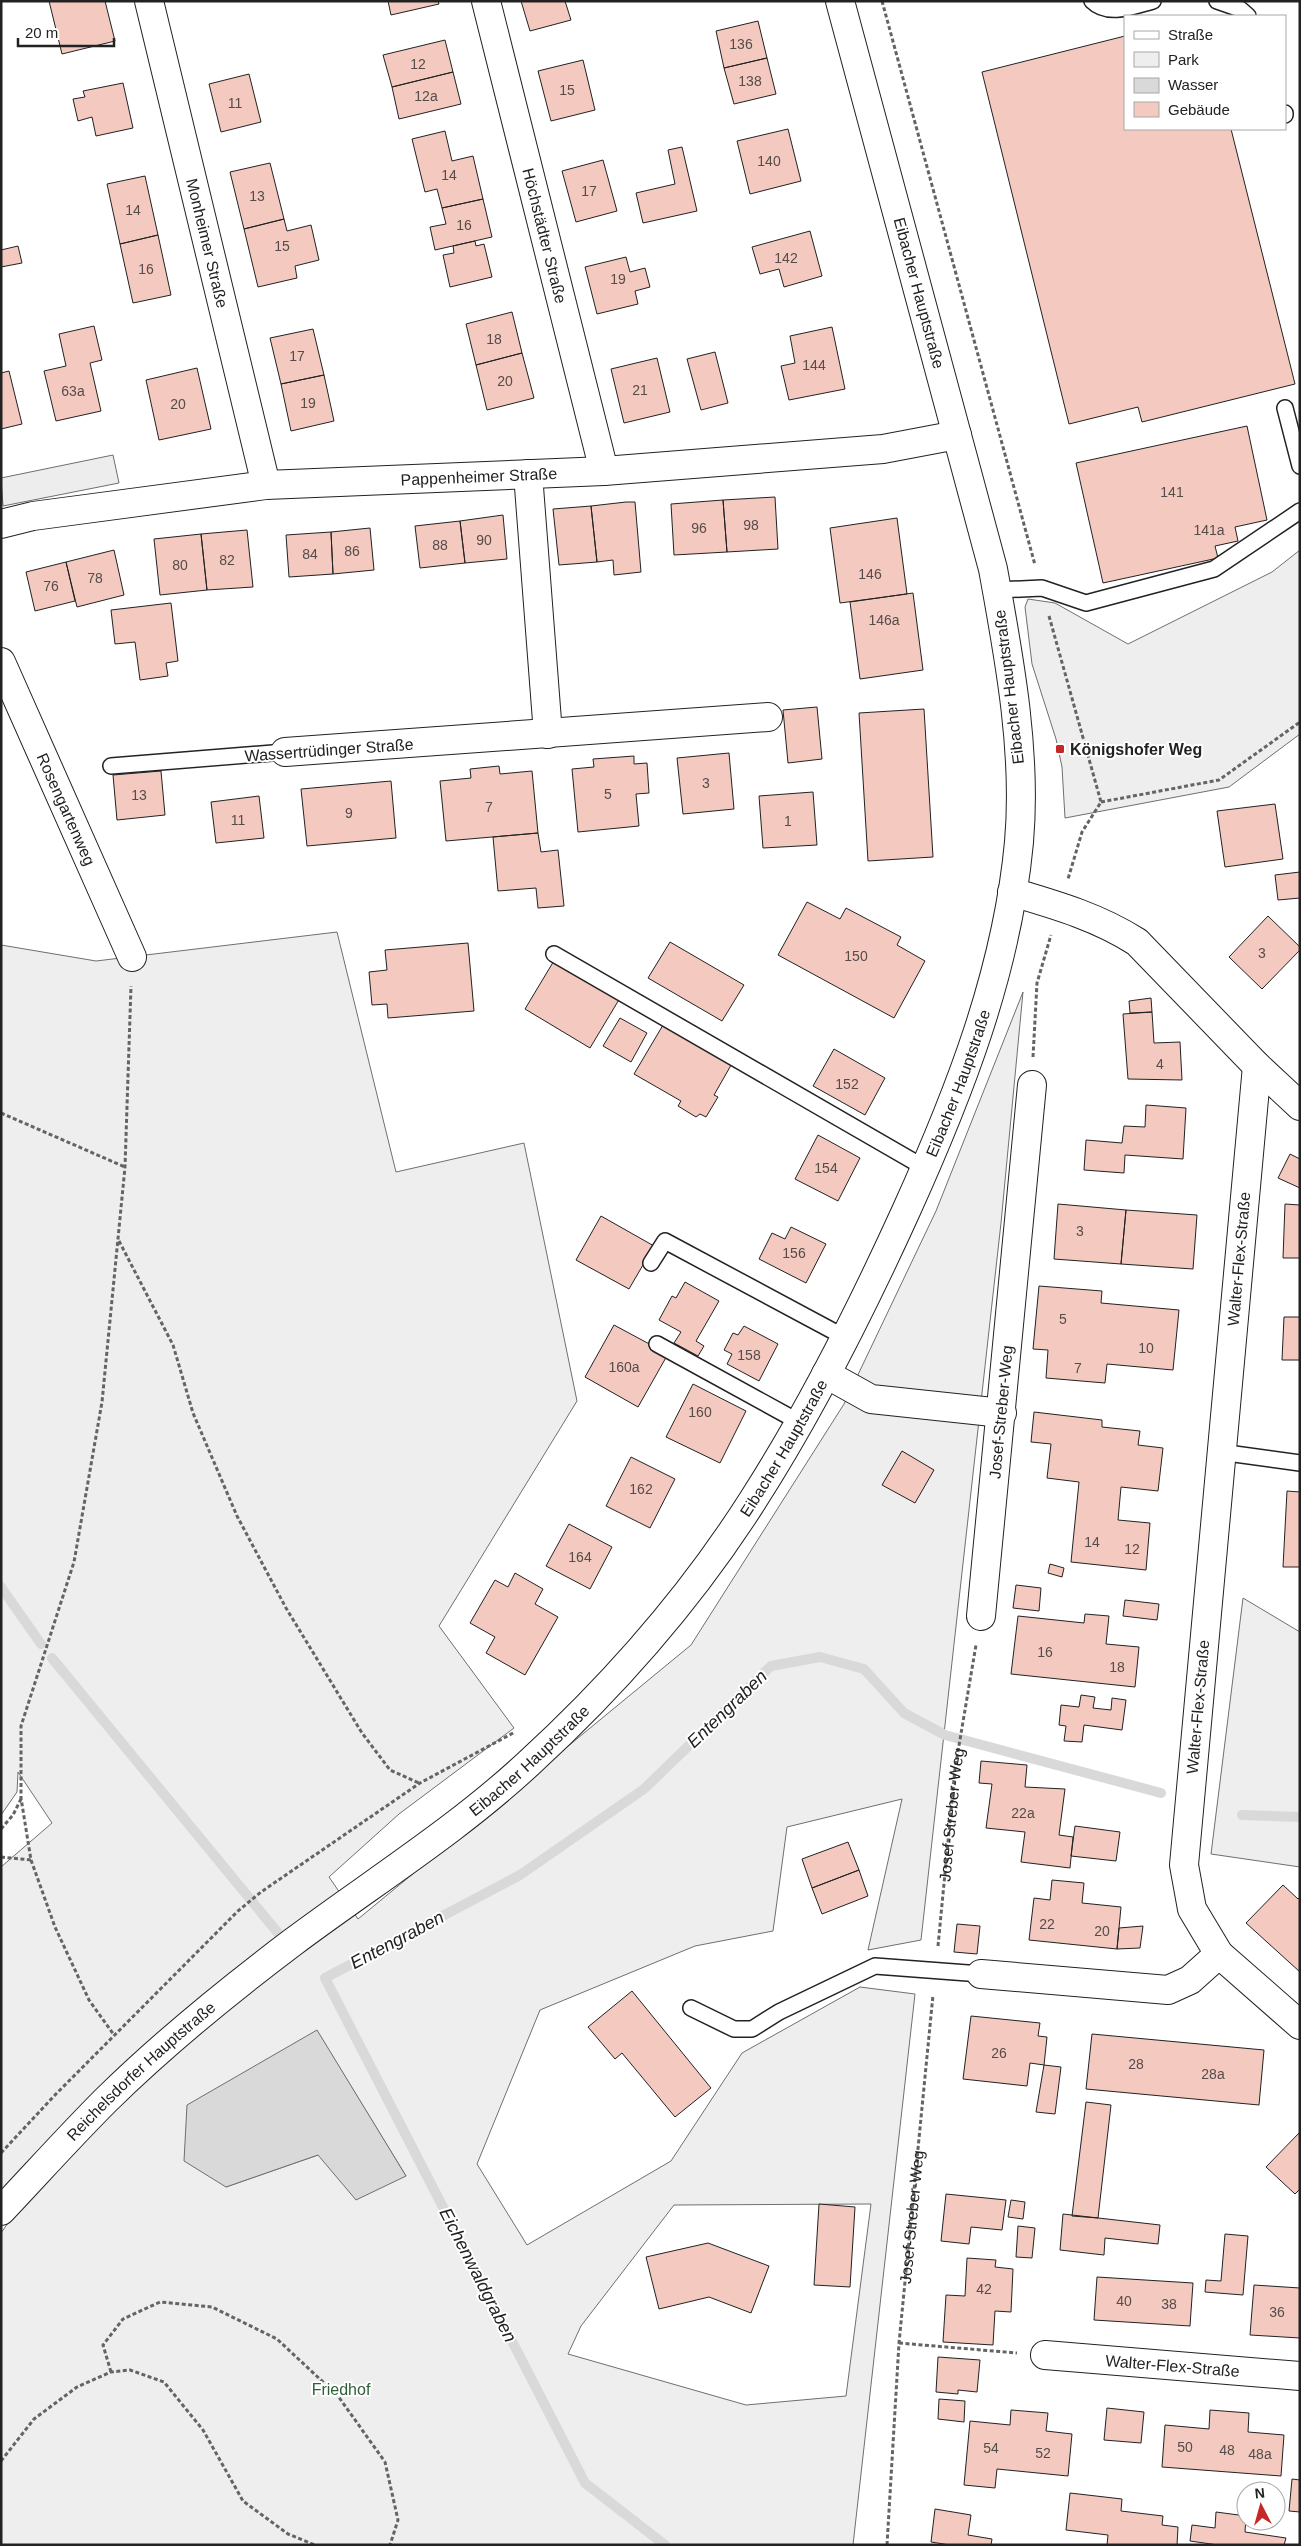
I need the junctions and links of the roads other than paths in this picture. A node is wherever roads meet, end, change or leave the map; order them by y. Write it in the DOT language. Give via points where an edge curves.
graph roads {
  1 [pos="149,1"];
  2 [pos="486,1"];
  3 [pos="840,1"];
  4 [pos="1092,1"];
  5 [pos="1153,1"];
  6 [pos="1217,1"];
  7 [pos="1247,15"];
  8 [pos="1285,408"];
  9 [pos="957,436"];
  10 [pos="1300,466"];
  11 [pos="604,471"];
  12 [pos="528,474"];
  13 [pos="266,485"];
  14 [pos="1300,511"];
  15 [pos="1,524"];
  16 [pos="997,590"];
  17 [pos="1,662"];
  18 [pos="768,717"];
  19 [pos="548,734"];
  20 [pos="285,752"];
  21 [pos="111,766"];
  22 [pos="1012,892"];
  23 [pos="554,954"];
  24 [pos="132,957"];
  25 [pos="1257,1066"];
  26 [pos="1032,1085"];
  27 [pos="1300,1106"];
  28 [pos="925,1168"];
  29 [pos="651,1263"];
  30 [pos="846,1338"];
  31 [pos="657,1344"];
  32 [pos="826,1374"];
  33 [pos="1002,1413"];
  34 [pos="799,1422"];
  35 [pos="1220,1452"];
  36 [pos="1300,1463"];
  37 [pos="981,1616"];
  38 [pos="290,1944"];
  39 [pos="1219,1954"];
  40 [pos="981,1974"];
  41 [pos="691,2008"];
  42 [pos="1300,2025"];
  43 [pos="1,2211"];
  44 [pos="1045,2355"];
  45 [pos="1300,2376"];
  1 -- 13 [label="street, Monheimer Straße"];
  2 -- 11 [label="street, Höchstädter Straße"];
  3 -- 9 [label="street, Eibacher Hauptstraße"];
  4 -- 5 [label="lane" via="1099,8 1114,10"];
  6 -- 7 [label="lane" via="1240,9"];
  8 -- 10 [label="lane"];
  9 -- 11 [label="street, Pappenheimer Straße" via="883,449"];
  9 -- 16 [label="street, Eibacher Hauptstraße"];
  11 -- 12 [label="street, Pappenheimer Straße"];
  12 -- 13 [label="street, Pappenheimer Straße"];
  12 -- 19 [label="street"];
  13 -- 15 [label="street, Pappenheimer Straße" via="34,516"];
  14 -- 16 [label="lane" via="1214,568 1095,600 1086,602 1042,588"];
  16 -- 22 [label="street, Eibacher Hauptstraße" via="1008,656 1018,760 1019,841"];
  17 -- 24 [label="street, Rosengartenweg"];
  18 -- 19 [label="street, Wassertrüdinger Straße"];
  19 -- 20 [label="street, Wassertrüdinger Straße"];
  20 -- 21 [label="lane, Wassertrüdinger Straße"];
  22 -- 25 [label="street" via="1090,917 1137,942"];
  22 -- 28 [label="street, Eibacher Hauptstraße" via="980,1028"];
  23 -- 28 [label="lane"];
  25 -- 27 [label="street"];
  25 -- 35 [label="street, Walter-Flex-Straße"];
  26 -- 33 [label="street, Josef-Streber-Weg"];
  28 -- 30 [label="street, Eibacher Hauptstraße"];
  29 -- 30 [label="lane" via="665,1241"];
  30 -- 32 [label="street, Eibacher Hauptstraße"];
  31 -- 34 [label="lane"];
  32 -- 33 [label="street" via="871,1399"];
  32 -- 34 [label="street, Eibacher Hauptstraße"];
  33 -- 37 [label="street, Josef-Streber-Weg"];
  34 -- 38 [label="street, Eibacher Hauptstraße" via="753,1500 720,1547 610,1683 529,1763 470,1813"];
  35 -- 36 [label="lane"];
  35 -- 39 [label="street, Walter-Flex-Straße" via="1184,1865 1192,1909"];
  38 -- 43 [label="street, Reichelsdorfer Hauptstraße" via="158,2052 107,2099"];
  39 -- 40 [label="street" via="1190,1980 1168,1990"];
  39 -- 42 [label="street, Walter-Flex-Straße"];
  40 -- 41 [label="lane" via="875,1966 779,2012 752,2029 734,2029"];
  44 -- 45 [label="street, Walter-Flex-Straße"];
}
